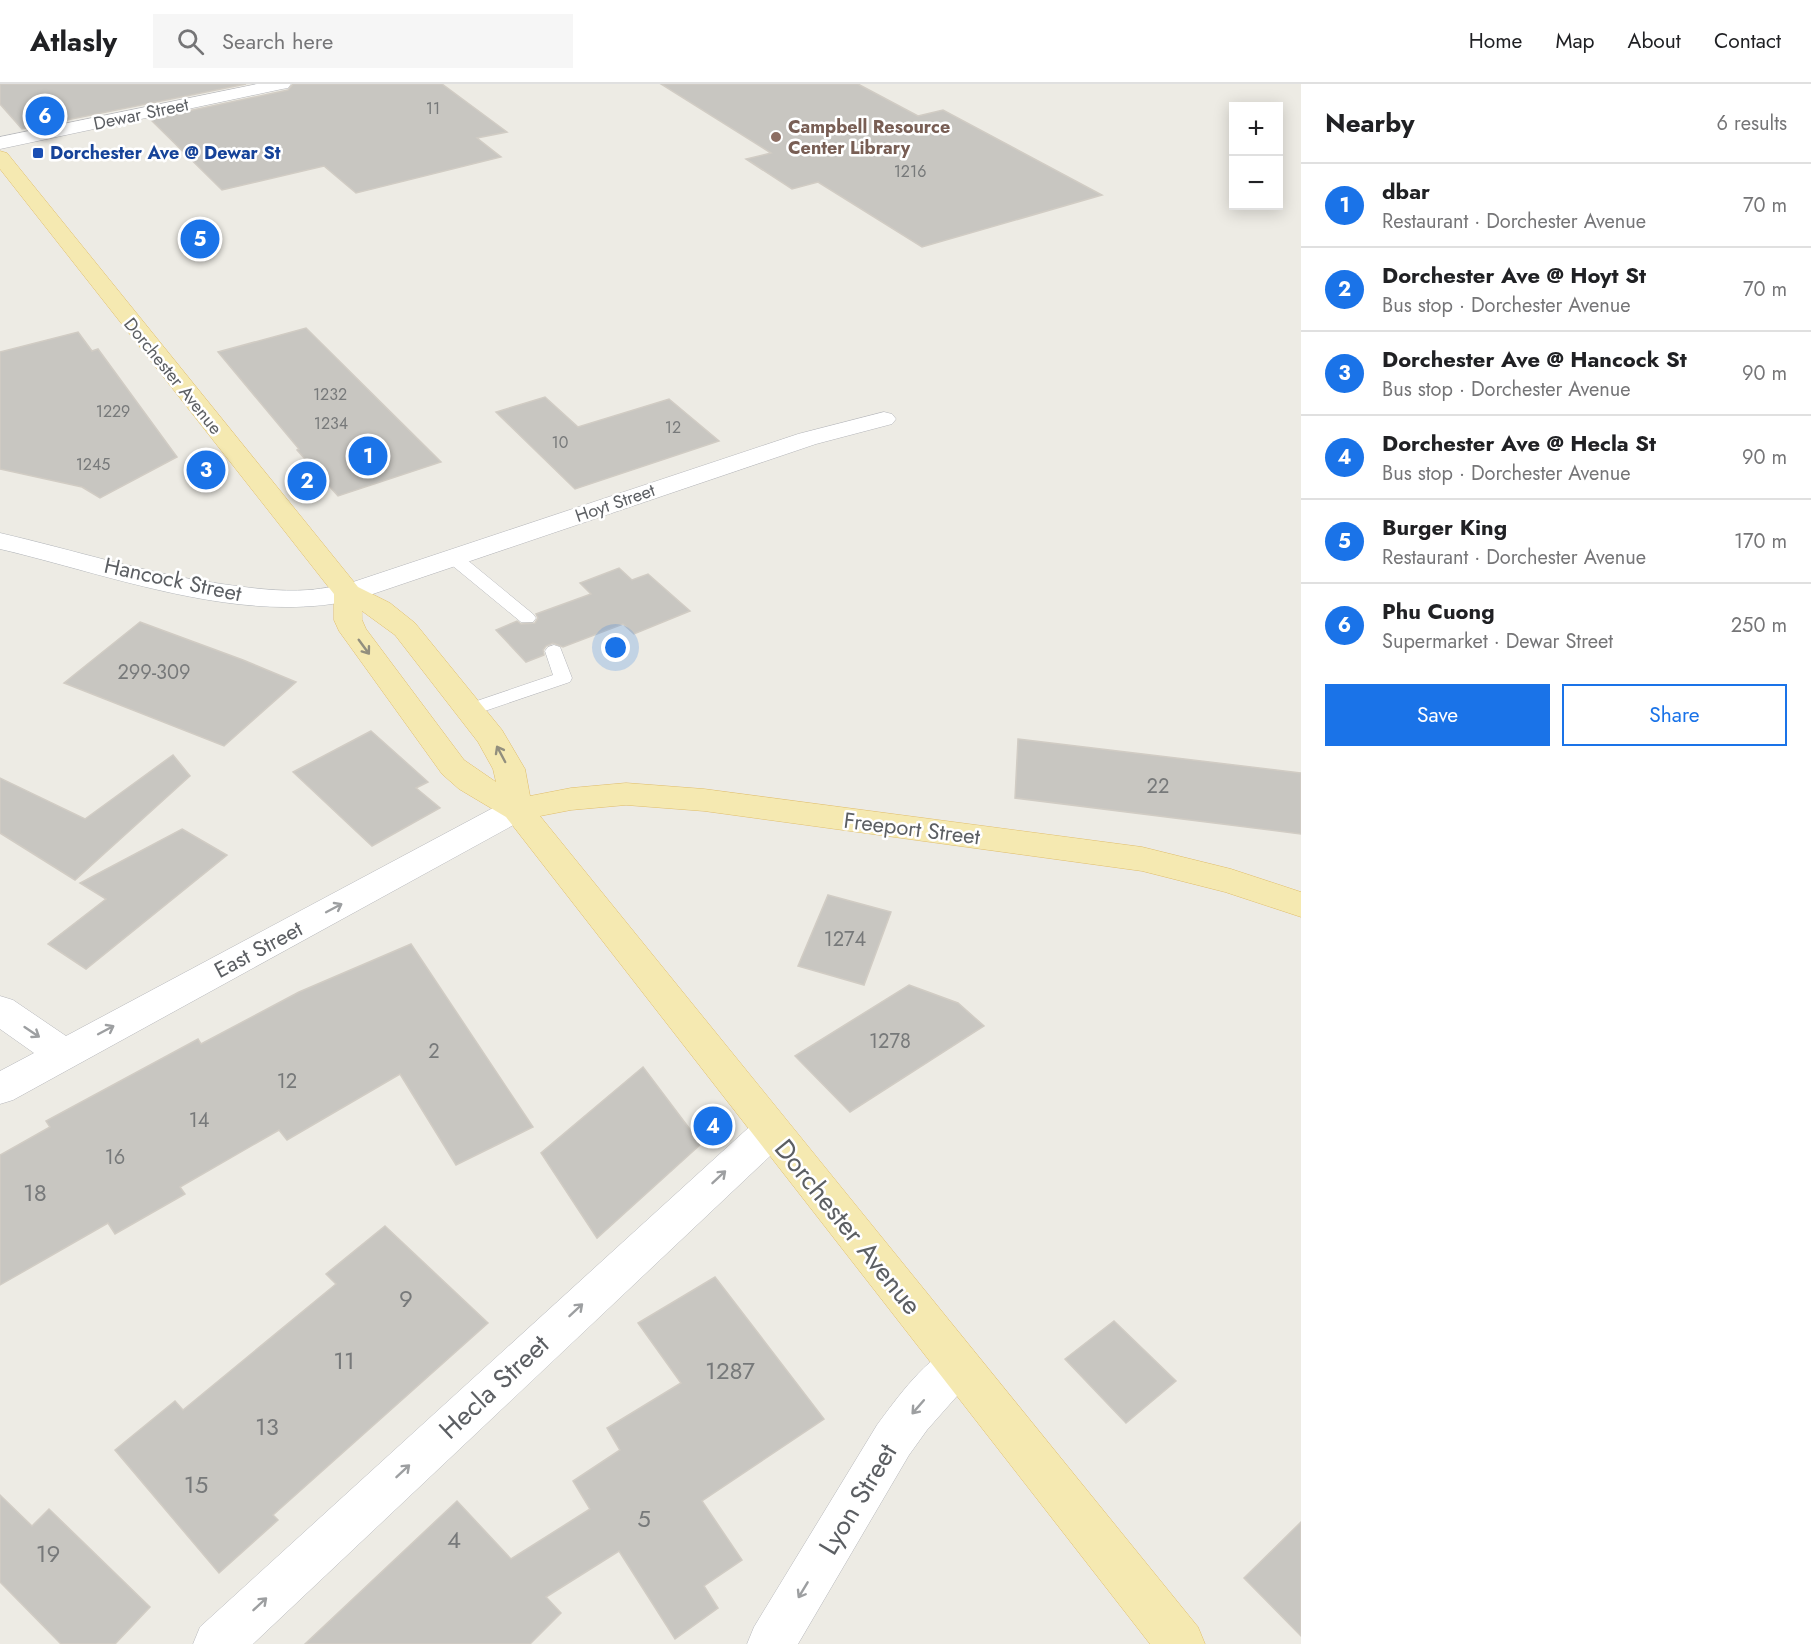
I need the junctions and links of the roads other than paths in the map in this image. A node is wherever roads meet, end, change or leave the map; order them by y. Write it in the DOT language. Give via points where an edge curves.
graph roads {
  1 [pos="282,84"];
  2 [pos="0,143"];
  3 [pos="0,157"];
  4 [pos="884,419"];
  5 [pos="0,541"];
  6 [pos="454,558"];
  7 [pos="348,593"];
  8 [pos="527,618"];
  9 [pos="554,651"];
  10 [pos="469,710"];
  11 [pos="517,809"];
  12 [pos="1301,905"];
  13 [pos="0,1010"];
  14 [pos="63,1053"];
  15 [pos="0,1089"];
  16 [pos="771,1131"];
  17 [pos="957,1364"];
  18 [pos="217,1644"];
  19 [pos="771,1644"];
  20 [pos="1181,1644"];
  1 -- 2 [label="street, Dewar Street"];
  3 -- 7 [label="main road, Dorchester Avenue"];
  4 -- 6 [label="street, Hoyt Street" via="807,439"];
  5 -- 7 [label="street, Hancock Street" via="229,592 295,599"];
  6 -- 7 [label="street, Hoyt Street"];
  6 -- 8 [label="lane"];
  7 -- 10 [label="main road, Dorchester Avenue" via="399,624"];
  7 -- 11 [label="main road, Dorchester Avenue, one-way" via="352,631 442,753 470,781"];
  9 -- 10 [label="lane" via="563,678"];
  11 -- 10 [label="main road, Dorchester Avenue, one-way" via="509,769 491,737"];
  11 -- 12 [label="main road, Freeport Street" via="626,794 704,800 1131,857 1210,875"];
  14 -- 11 [label="street, East Street, one-way"];
  11 -- 16 [label="main road, Dorchester Avenue"];
  13 -- 14 [label="street, one-way"];
  14 -- 15 [label="street, East Street"];
  16 -- 17 [label="main road, Dorchester Avenue"];
  18 -- 16 [label="street, Hecla Street, one-way"];
  17 -- 19 [label="street, Lyon Street, one-way" via="893,1440"];
  17 -- 20 [label="main road, Dorchester Avenue"];
}
